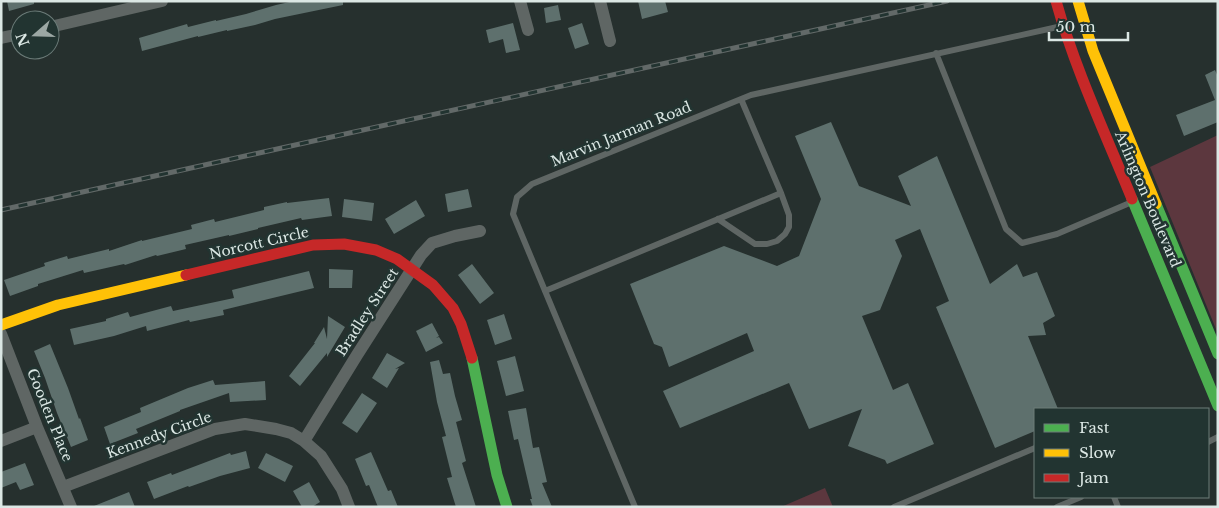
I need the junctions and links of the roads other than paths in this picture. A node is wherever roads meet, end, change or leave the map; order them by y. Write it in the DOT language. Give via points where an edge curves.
graph roads {
  1 [pos="162,1"];
  2 [pos="520,1"];
  3 [pos="600,1"];
  4 [pos="1056,1"];
  5 [pos="1078,1"];
  6 [pos="139,4"];
  7 [pos="60,24"];
  8 [pos="1063,26"];
  9 [pos="528,30"];
  10 [pos="610,41"];
  11 [pos="936,53"];
  12 [pos="741,99"];
  13 [pos="1115,106"];
  14 [pos="782,193"];
  15 [pos="1133,201"];
  16 [pos="718,220"];
  17 [pos="480,230"];
  18 [pos="412,269"];
  19 [pos="1166,281"];
  20 [pos="545,291"];
  21 [pos="1,324"];
  22 [pos="1,334"];
  23 [pos="1215,339"];
  24 [pos="1218,354"];
  25 [pos="1218,406"];
  26 [pos="37,427"];
  27 [pos="1,441"];
  28 [pos="304,441"];
  29 [pos="1034,448"];
  30 [pos="63,488"];
  31 [pos="1078,498"];
  32 [pos="71,507"];
  33 [pos="350,507"];
  34 [pos="507,507"];
  35 [pos="635,507"];
  36 [pos="894,507"];
  37 [pos="1056,507"];
  1 -- 6 [label="street"];
  2 -- 9 [label="street"];
  3 -- 10 [label="street"];
  4 -- 8 [label="main road, Arlington Boulevard"];
  5 -- 13 [label="main road, Arlington Boulevard"];
  6 -- 7 [label="street"];
  8 -- 11 [label="lane, Marvin Jarman Road"];
  8 -- 13 [label="main road" via="1075,30 1090,66"];
  8 -- 15 [label="main road, Arlington Boulevard"];
  11 -- 12 [label="lane, Marvin Jarman Road"];
  11 -- 15 [label="lane" via="1006,229 1022,243 1057,234"];
  12 -- 14 [label="lane"];
  12 -- 20 [label="lane, Marvin Jarman Road" via="532,184 517,197 513,214"];
  13 -- 23 [label="main road, Arlington Boulevard"];
  14 -- 16 [label="lane"];
  14 -- 16 [label="lane" via="789,215 788,227 778,241 755,244"];
  15 -- 19 [label="main road, Arlington Boulevard"];
  16 -- 20 [label="lane"];
  17 -- 18 [label="street, Bradley Street" via="432,243"];
  18 -- 21 [label="main road, Norcott Circle" via="376,250 344,244 313,245 66,303"];
  18 -- 28 [label="street, Bradley Street"];
  18 -- 34 [label="main road, Norcott Circle" via="433,285 453,308 464,332"];
  19 -- 23 [label="main road" via="1181,297 1198,333 1204,338"];
  19 -- 25 [label="main road, Arlington Boulevard"];
  20 -- 35 [label="lane, Marvin Jarman Road"];
  22 -- 26 [label="street, Gooden Place"];
  23 -- 24 [label="main road, Arlington Boulevard"];
  26 -- 27 [label="street"];
  26 -- 30 [label="street, Gooden Place"];
  28 -- 30 [label="street, Kennedy Circle" via="291,433 245,424 215,429"];
  28 -- 33 [label="street, Kennedy Circle" via="321,456"];
  29 -- 36 [label="lane"];
  30 -- 32 [label="street, Gooden Place"];
  31 -- 37 [label="lane"];
}
